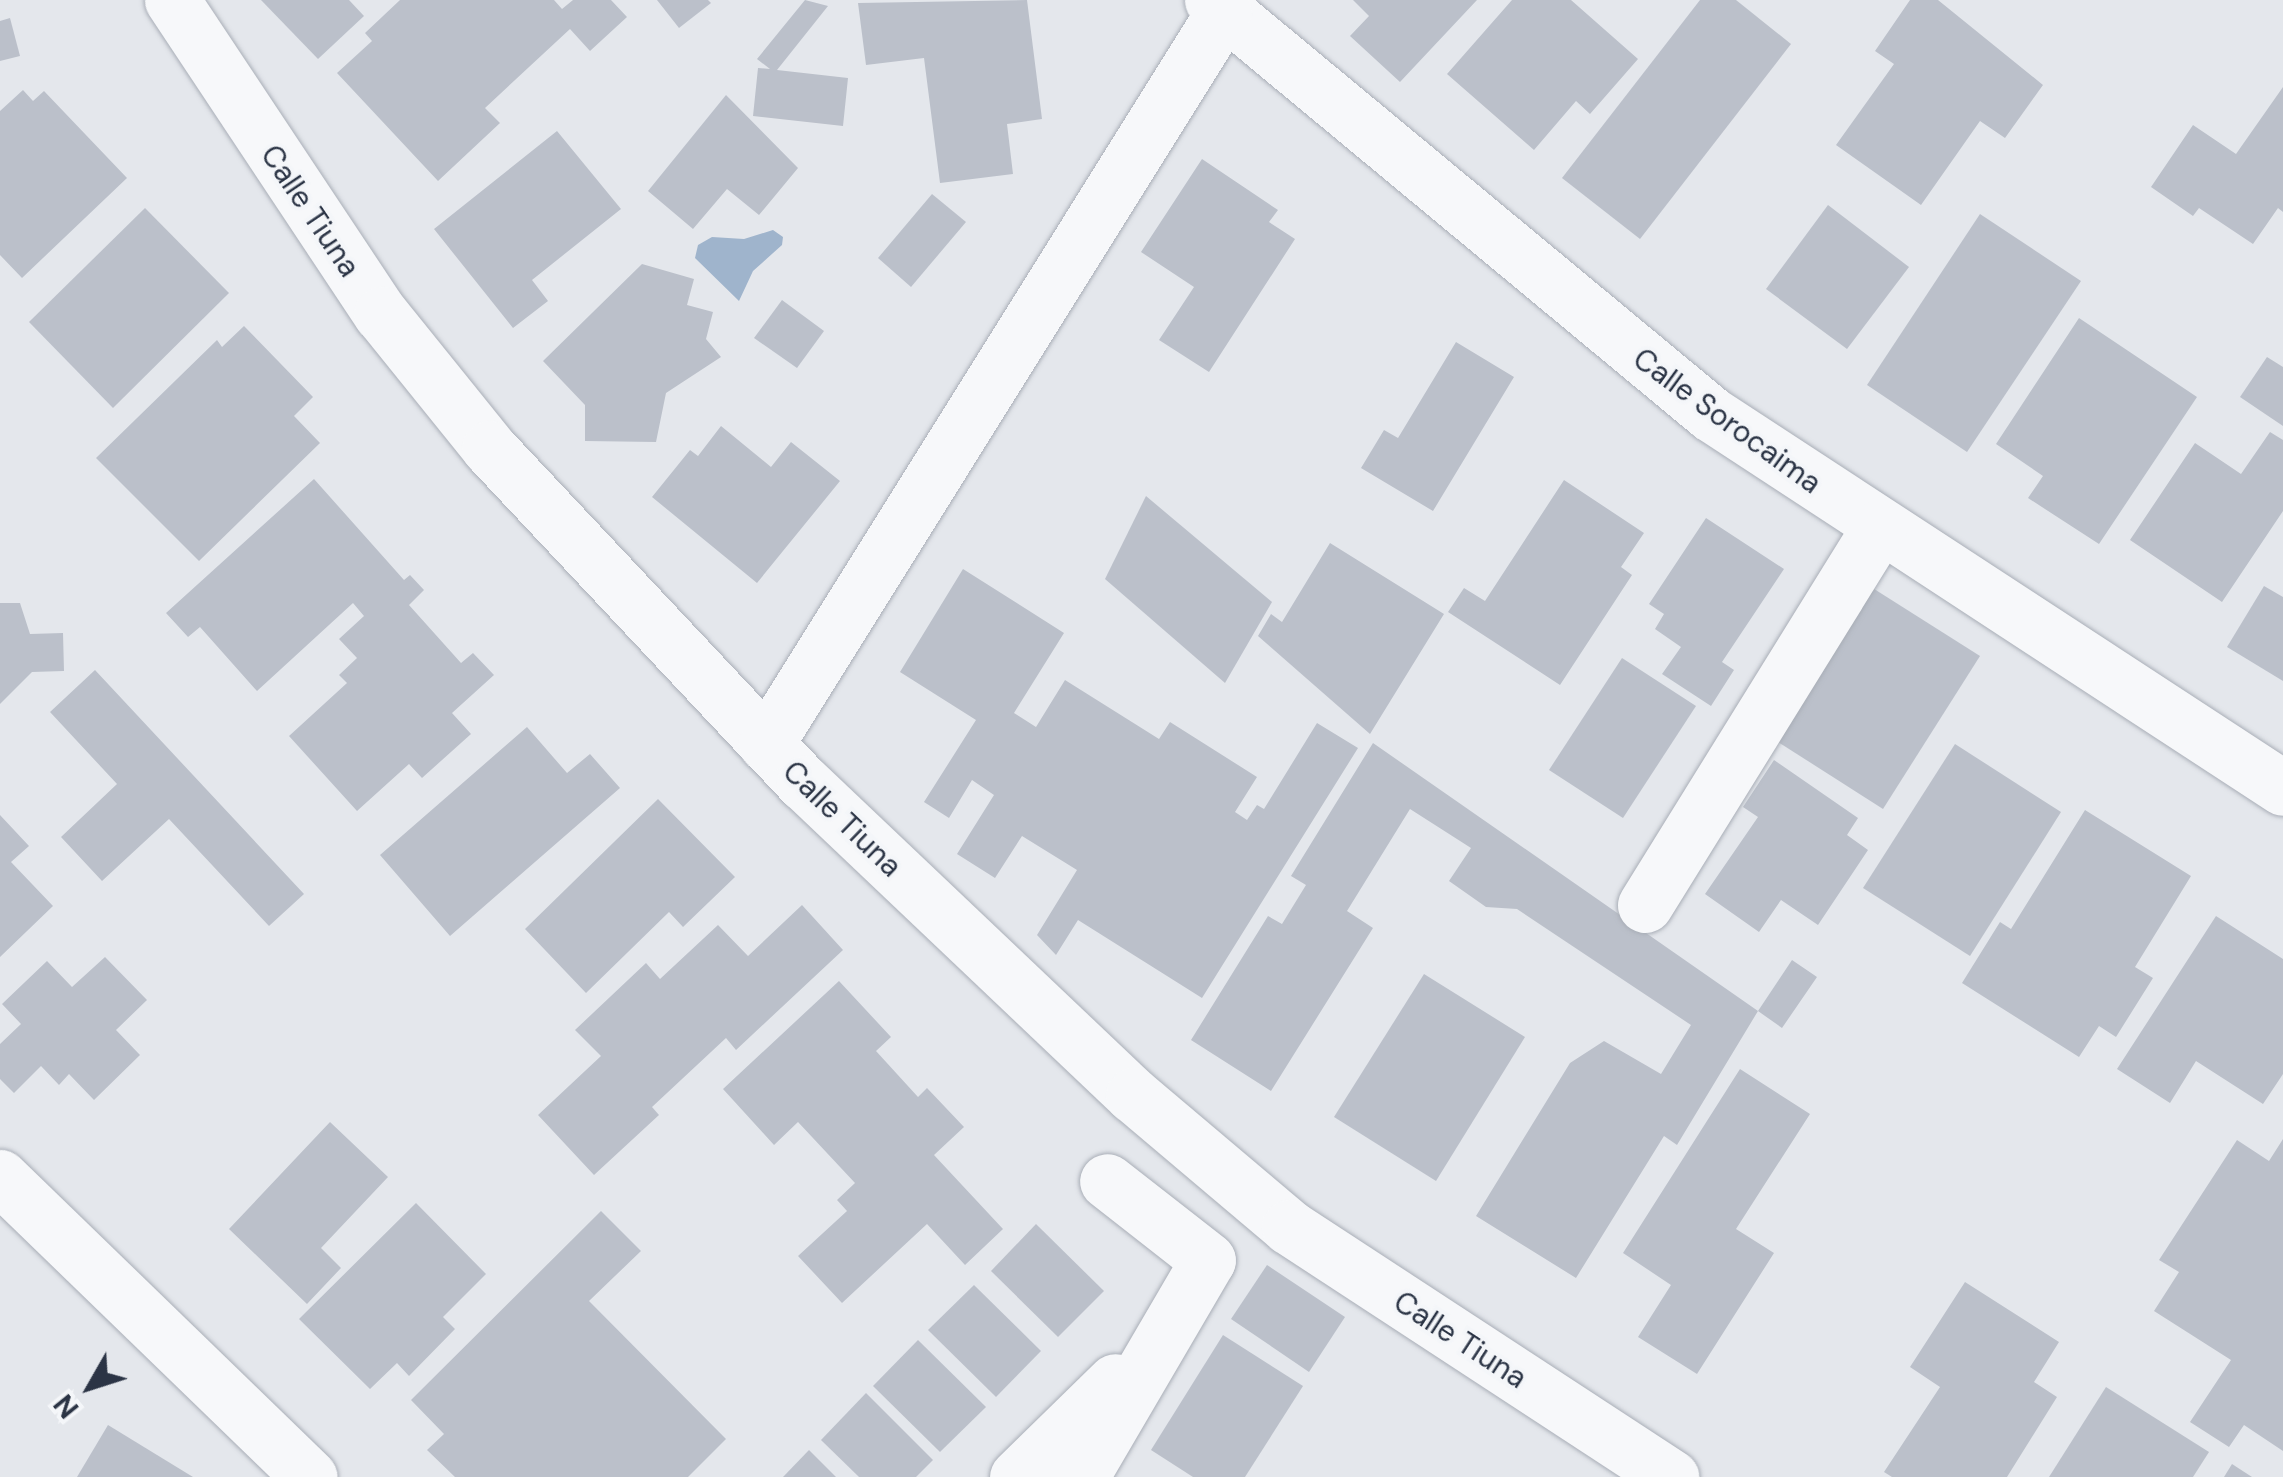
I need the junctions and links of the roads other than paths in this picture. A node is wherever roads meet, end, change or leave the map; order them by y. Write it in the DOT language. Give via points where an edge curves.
graph roads {
  1 [pos="172,0"];
  2 [pos="1218,5"];
  3 [pos="1879,527"];
  4 [pos="766,744"];
  5 [pos="2283,788"];
  6 [pos="1645,905"];
  7 [pos="0,1177"];
  8 [pos="1107,1181"];
  9 [pos="1167,1331"];
  10 [pos="310,1477"];
  11 [pos="1017,1477"];
  12 [pos="1080,1477"];
  13 [pos="1671,1477"];
  1 -- 4 [label="street, Calle Tiuna" via="380,314 489,448"];
  2 -- 3 [label="street, Calle Sorocaima" via="1711,414"];
  2 -- 4 [label="street"];
  3 -- 5 [label="street, Calle Sorocaima"];
  3 -- 6 [label="street"];
  4 -- 13 [label="street, Calle Tiuna" via="1133,1094 1289,1227"];
  7 -- 10 [label="street"];
  8 -- 9 [label="street" via="1208,1260"];
  9 -- 11 [label="street"];
  9 -- 12 [label="street"];
}
